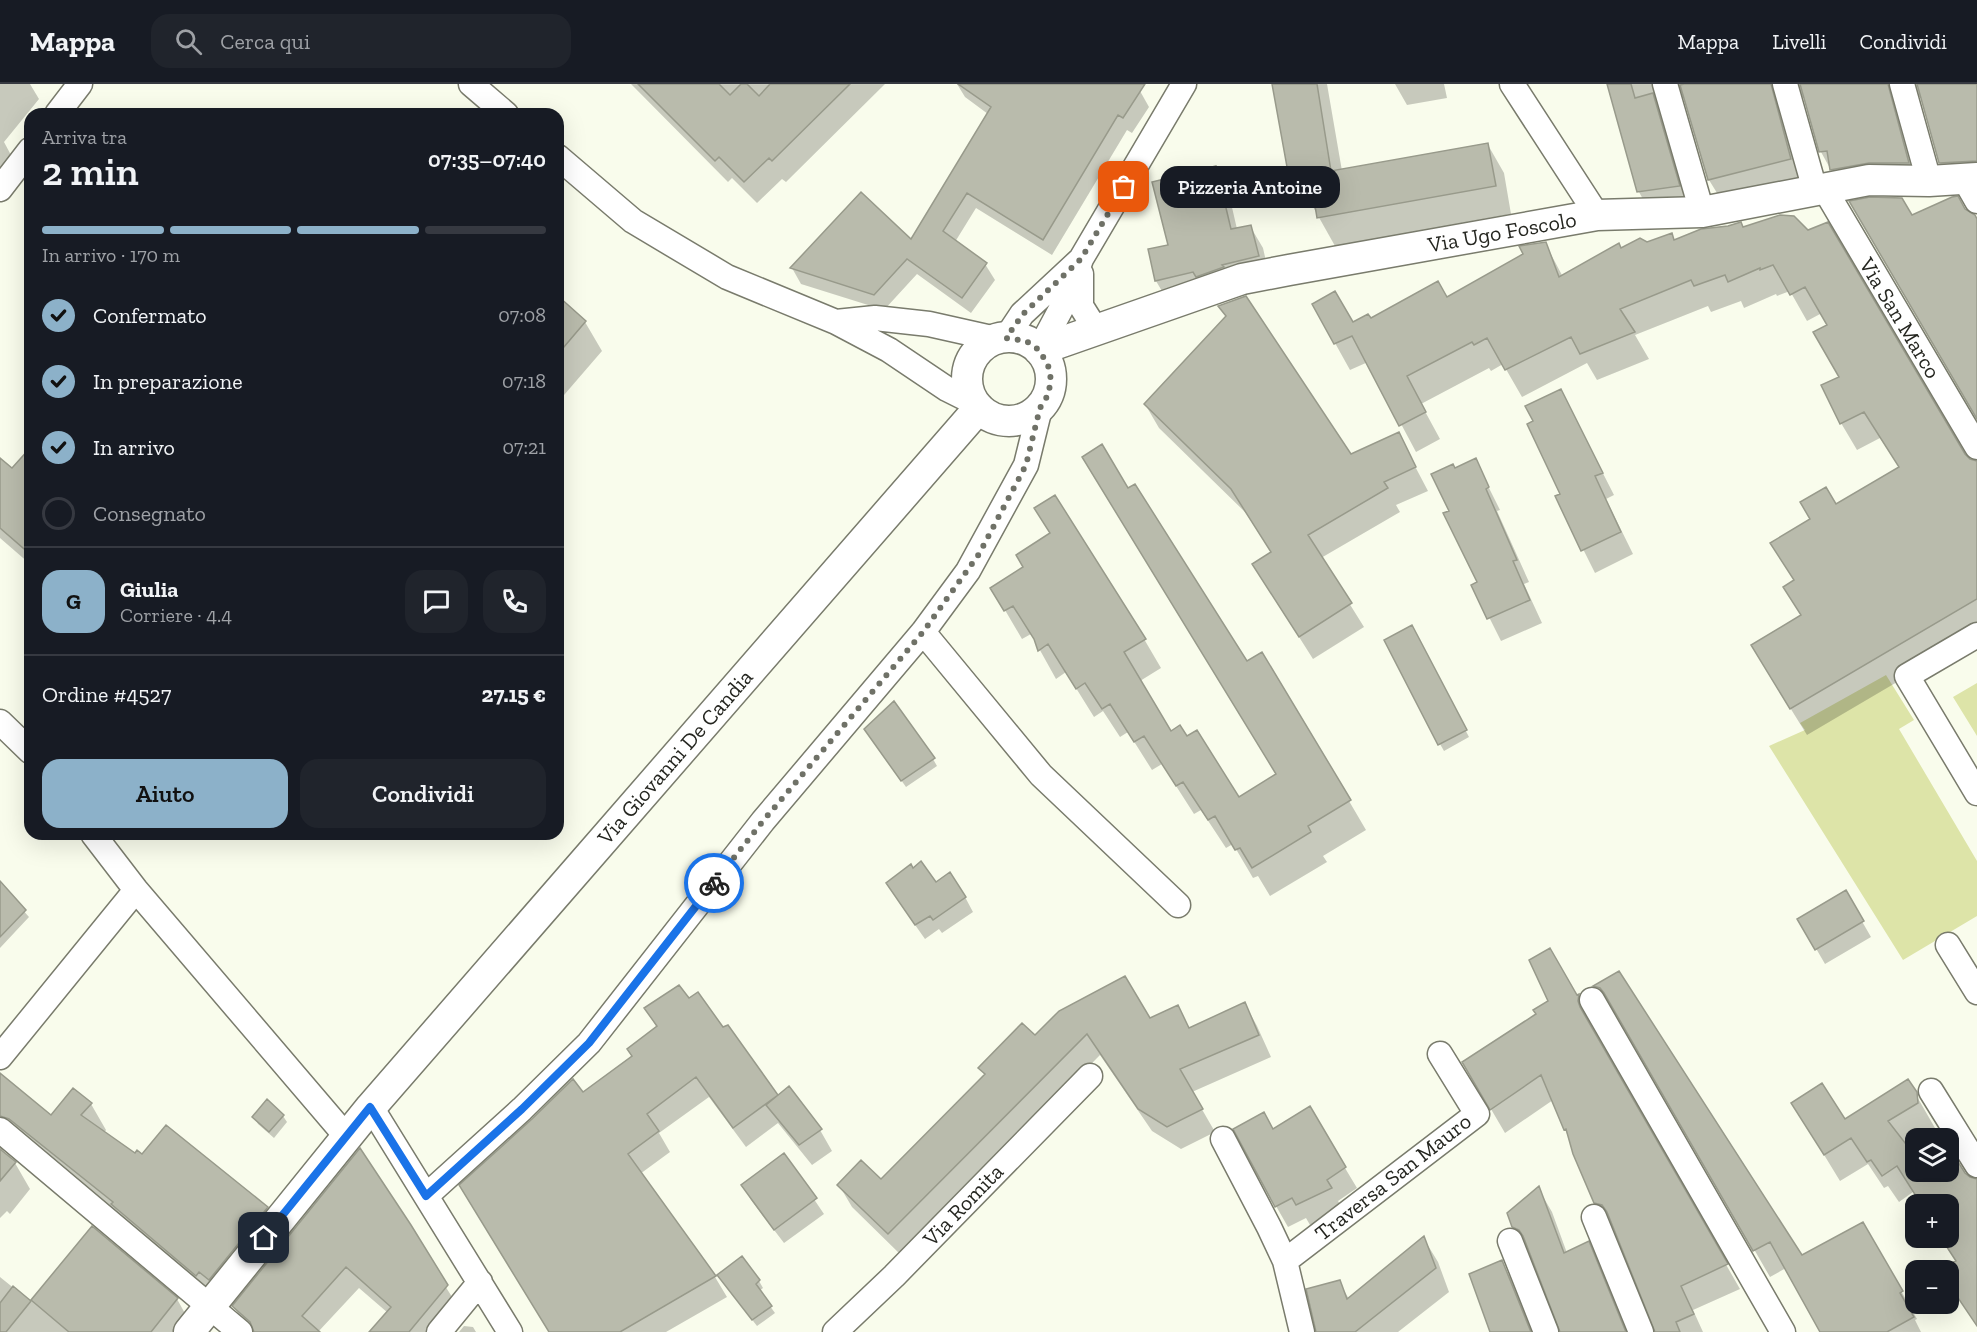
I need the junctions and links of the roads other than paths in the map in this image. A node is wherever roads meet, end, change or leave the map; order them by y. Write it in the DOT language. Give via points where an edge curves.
graph roads {
  1 [pos="80,84"];
  2 [pos="471,84"];
  3 [pos="1184,84"];
  4 [pos="1512,84"];
  5 [pos="1665,84"];
  6 [pos="1785,84"];
  7 [pos="1902,84"];
  8 [pos="62,108"];
  9 [pos="499,108"];
  10 [pos="24,158"];
  11 [pos="564,162"];
  12 [pos="1929,181"];
  13 [pos="1973,186"];
  14 [pos="0,189"];
  15 [pos="1819,189"];
  16 [pos="1702,212"];
  17 [pos="1597,215"];
  18 [pos="1081,259"];
  19 [pos="836,322"];
  20 [pos="1096,330"];
  21 [pos="1001,339"];
  22 [pos="1039,350"];
  23 [pos="976,405"];
  24 [pos="1040,408"];
  25 [pos="1977,447"];
  26 [pos="923,632"];
  27 [pos="1977,635"];
  28 [pos="0,722"];
  29 [pos="24,745"];
  30 [pos="1977,793"];
  31 [pos="98,840"];
  32 [pos="136,890"];
  33 [pos="1178,905"];
  34 [pos="1948,945"];
  35 [pos="1977,992"];
  36 [pos="1592,1000"];
  37 [pos="1440,1054"];
  38 [pos="0,1057"];
  39 [pos="1090,1076"];
  40 [pos="1931,1091"];
  41 [pos="370,1107"];
  42 [pos="0,1130"];
  43 [pos="346,1136"];
  44 [pos="1223,1139"];
  45 [pos="1977,1165"];
  46 [pos="426,1196"];
  47 [pos="1594,1216"];
  48 [pos="1510,1241"];
  49 [pos="1285,1261"];
  50 [pos="480,1282"];
  51 [pos="209,1307"];
  52 [pos="189,1332"];
  53 [pos="240,1332"];
  54 [pos="439,1332"];
  55 [pos="510,1332"];
  56 [pos="835,1332"];
  57 [pos="1302,1332"];
  58 [pos="1546,1332"];
  59 [pos="1641,1332"];
  60 [pos="1784,1332"];
  1 -- 8 [label="street"];
  2 -- 9 [label="street"];
  3 -- 18 [label="street"];
  4 -- 17 [label="street"];
  5 -- 16 [label="street"];
  6 -- 15 [label="street, Via San Marco"];
  7 -- 12 [label="street"];
  10 -- 14 [label="street"];
  11 -- 19 [label="street" via="633,221 727,276"];
  12 -- 13 [label="street, Via Ugo Foscolo"];
  12 -- 15 [label="street, Via Ugo Foscolo" via="1869,180"];
  15 -- 16 [label="street, Via Ugo Foscolo"];
  15 -- 25 [label="street, Via San Marco"];
  16 -- 17 [label="street, Via Ugo Foscolo"];
  17 -- 20 [label="street, Via Ugo Foscolo" via="1242,279"];
  18 -- 20 [label="street" via="1081,306"];
  18 -- 21 [label="street"];
  18 -- 22 [label="street" via="1069,294"];
  19 -- 21 [label="street" via="875,318"];
  19 -- 23 [label="street"];
  20 -- 22 [label="street, Via Ugo Foscolo"];
  21 -- 22 [label="street" via="1026,341"];
  21 -- 23 [label="street" via="983,346 970,363 967,381"];
  22 -- 24 [label="street" via="1051,380"];
  23 -- 24 [label="street" via="990,417 1009,422"];
  23 -- 41 [label="street, Via Giovanni De Candia"];
  24 -- 26 [label="street" via="1026,465 968,571"];
  26 -- 33 [label="street" via="1041,775"];
  26 -- 46 [label="street" via="763,821 589,1043"];
  27 -- 30 [label="street" via="1907,676"];
  28 -- 29 [label="street"];
  31 -- 32 [label="street"];
  32 -- 38 [label="street"];
  32 -- 43 [label="street"];
  34 -- 35 [label="street"];
  36 -- 60 [label="street"];
  37 -- 49 [label="street, Traversa San Mauro" via="1478,1114"];
  39 -- 56 [label="street, Via Romita"];
  40 -- 45 [label="street"];
  41 -- 43 [label="street, Via Giovanni De Candia"];
  41 -- 46 [label="street"];
  42 -- 51 [label="street"];
  43 -- 51 [label="street, Via Giovanni De Candia"];
  44 -- 49 [label="street"];
  46 -- 50 [label="street"];
  47 -- 59 [label="street"];
  48 -- 58 [label="street"];
  49 -- 57 [label="street"];
  50 -- 54 [label="street"];
  50 -- 55 [label="street"];
  51 -- 52 [label="street, Via Giovanni De Candia"];
  51 -- 53 [label="street"];
}
